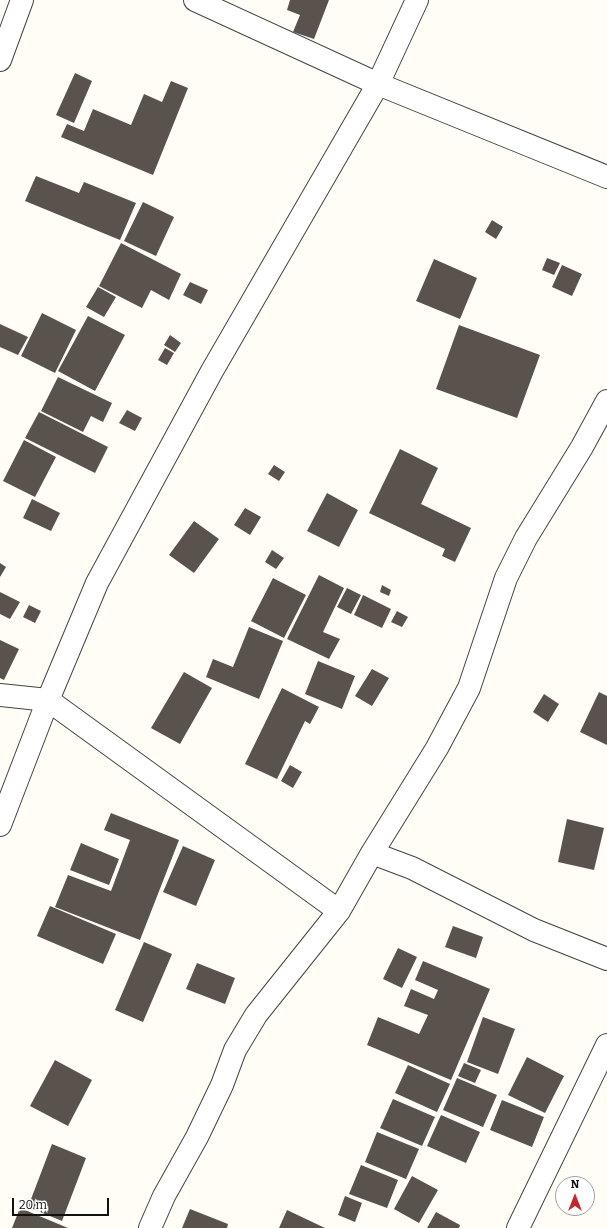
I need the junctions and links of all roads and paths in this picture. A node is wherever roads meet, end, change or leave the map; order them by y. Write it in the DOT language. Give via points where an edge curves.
graph roads {
  1 [pos="22,0"];
  2 [pos="195,0"];
  3 [pos="417,0"];
  4 [pos="0,60"];
  5 [pos="378,84"];
  6 [pos="607,177"];
  7 [pos="607,401"];
  8 [pos="0,695"];
  9 [pos="48,700"];
  10 [pos="0,825"];
  11 [pos="372,853"];
  12 [pos="339,911"];
  13 [pos="607,959"];
  14 [pos="607,1045"];
  15 [pos="150,1228"];
  16 [pos="518,1228"];
  1 -- 4 [label="street"];
  2 -- 5 [label="street"];
  3 -- 5 [label="street"];
  5 -- 6 [label="street"];
  5 -- 9 [label="street" via="212,371 97,583"];
  7 -- 11 [label="street" via="526,538 506,578 469,688 437,748"];
  8 -- 9 [label="street"];
  9 -- 10 [label="street"];
  9 -- 12 [label="street"];
  11 -- 12 [label="street"];
  11 -- 13 [label="street" via="412,868 534,930"];
  12 -- 15 [label="street" via="265,1004 235,1050 197,1138 164,1196"];
  14 -- 16 [label="street"];
}
